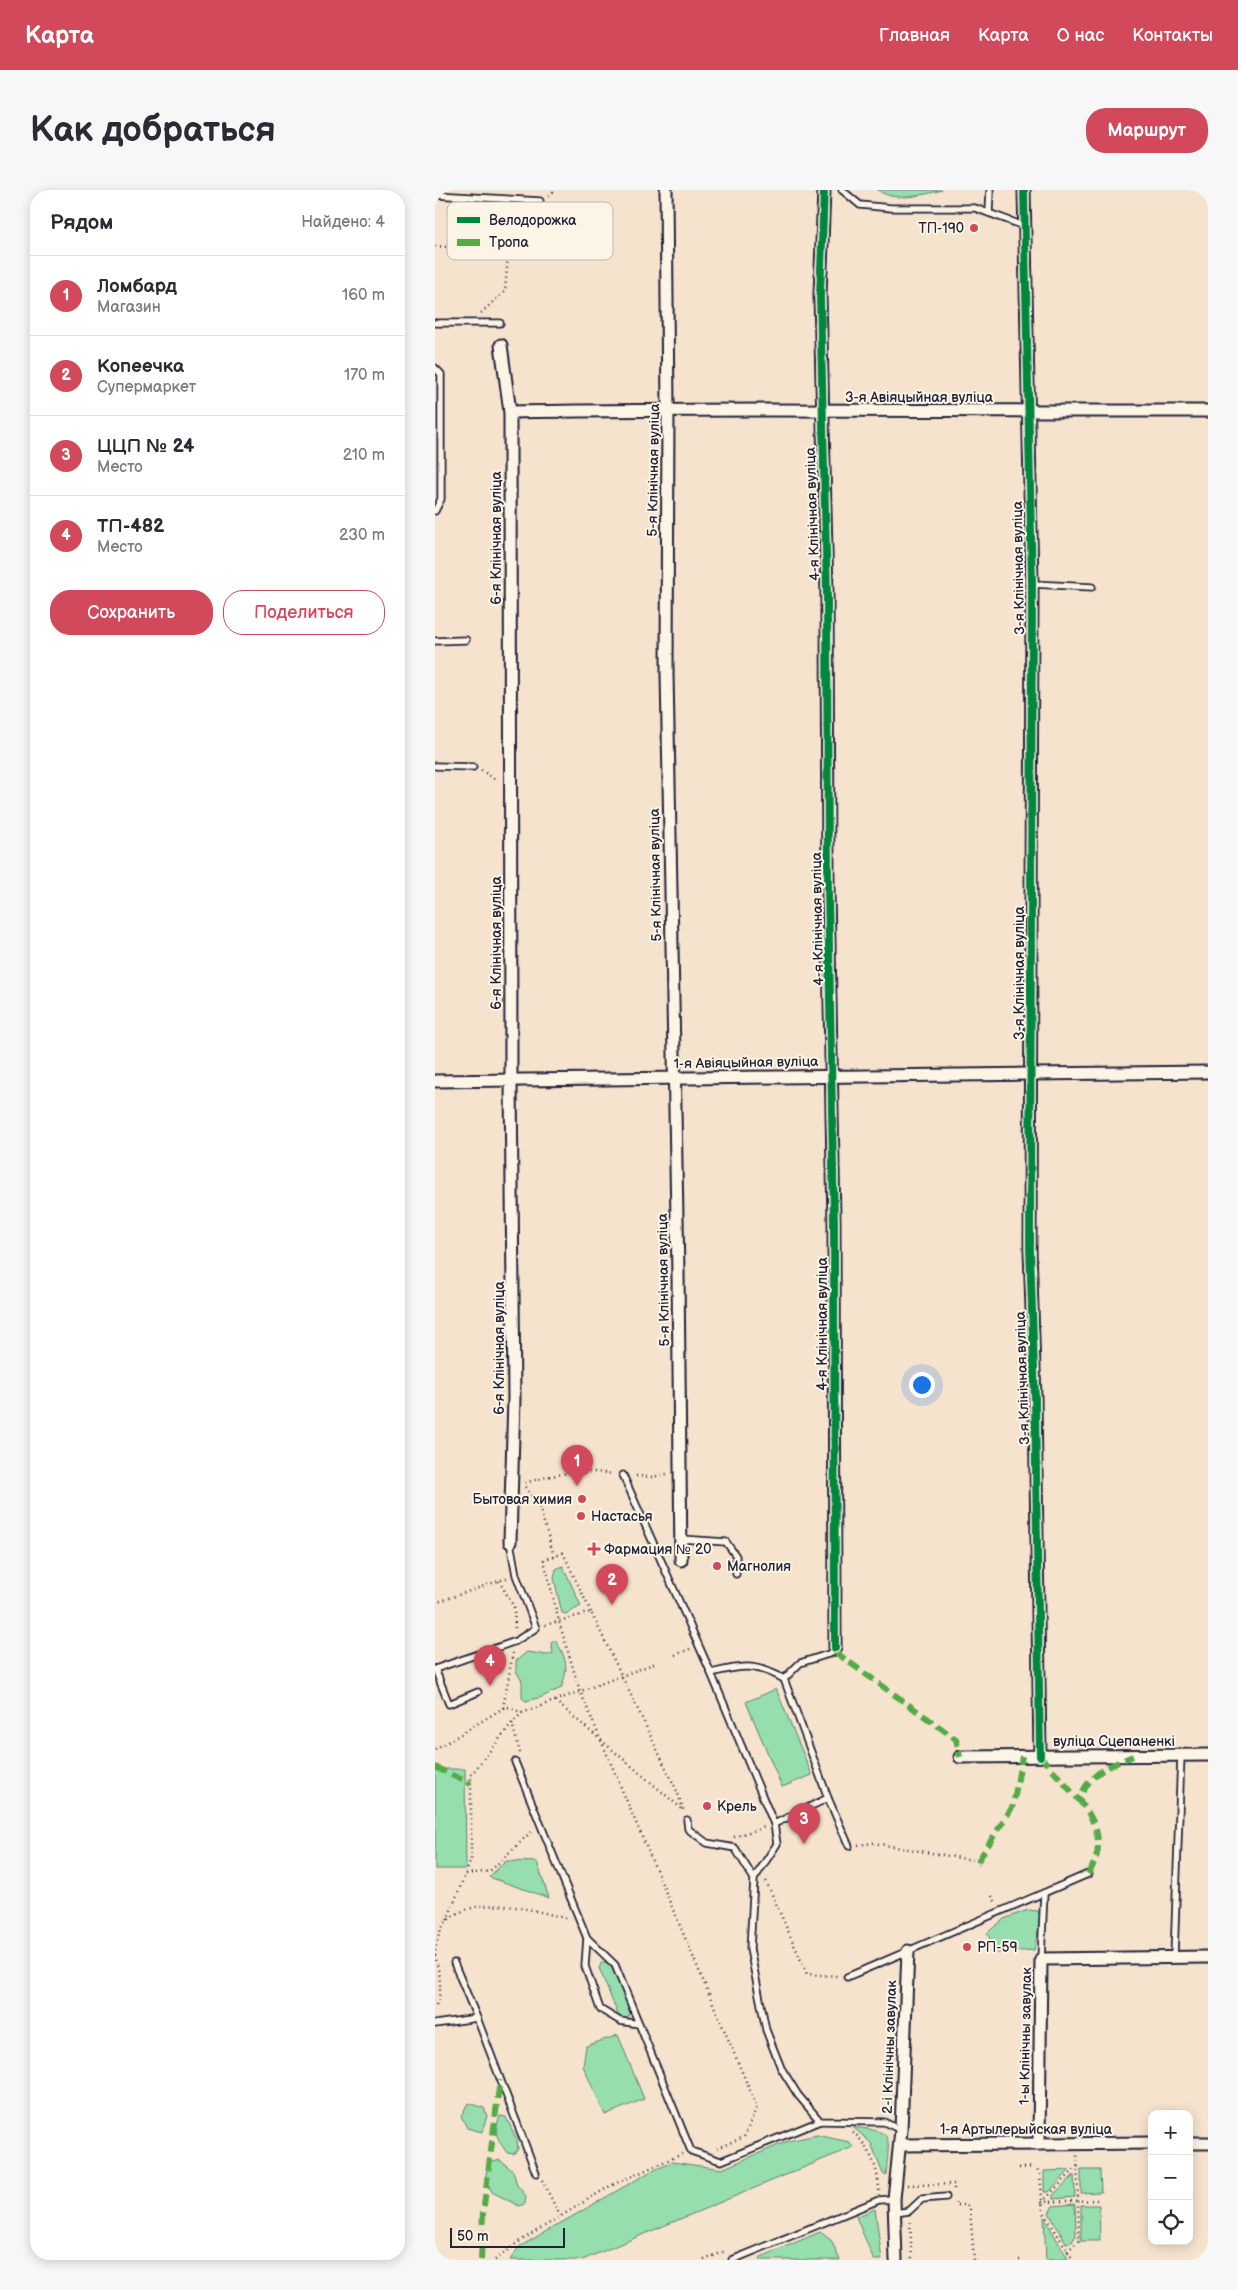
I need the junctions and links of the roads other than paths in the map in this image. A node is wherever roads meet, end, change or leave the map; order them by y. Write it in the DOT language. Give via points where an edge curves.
graph roads {
  1 [pos="667,190"];
  2 [pos="824,190"];
  3 [pos="842,190"];
  4 [pos="990,190"];
  5 [pos="1024,190"];
  6 [pos="435,195"];
  7 [pos="540,201"];
  8 [pos="989,213"];
  9 [pos="1024,226"];
  10 [pos="435,323"];
  11 [pos="500,323"];
  12 [pos="501,345"];
  13 [pos="435,368"];
  14 [pos="669,408"];
  15 [pos="822,411"];
  16 [pos="1208,411"];
  17 [pos="510,412"];
  18 [pos="1027,412"];
  19 [pos="435,511"];
  20 [pos="1032,584"];
  21 [pos="1092,587"];
  22 [pos="466,640"];
  23 [pos="435,641"];
  24 [pos="435,766"];
  25 [pos="473,766"];
  26 [pos="1208,1072"];
  27 [pos="1031,1075"];
  28 [pos="831,1076"];
  29 [pos="674,1078"];
  30 [pos="435,1081"];
  31 [pos="511,1081"];
  32 [pos="623,1475"];
  33 [pos="681,1539"];
  34 [pos="510,1542"];
  35 [pos="681,1560"];
  36 [pos="736,1574"];
  37 [pos="835,1648"];
  38 [pos="435,1669"];
  39 [pos="711,1673"];
  40 [pos="784,1679"];
  41 [pos="477,1692"];
  42 [pos="1181,1755"];
  43 [pos="1208,1755"];
  44 [pos="1040,1756"];
  45 [pos="960,1757"];
  46 [pos="515,1762"];
  47 [pos="828,1798"];
  48 [pos="687,1820"];
  49 [pos="774,1824"];
  50 [pos="849,1846"];
  51 [pos="1088,1874"];
  52 [pos="754,1879"];
  53 [pos="1044,1893"];
  54 [pos="587,1938"];
  55 [pos="908,1951"];
  56 [pos="1174,1957"];
  57 [pos="1208,1957"];
  58 [pos="1041,1959"];
  59 [pos="454,1962"];
  60 [pos="847,1977"];
  61 [pos="477,2018"];
  62 [pos="435,2024"];
  63 [pos="639,2024"];
  64 [pos="820,2121"];
  65 [pos="901,2130"];
  66 [pos="1148,2143"];
  67 [pos="1193,2143"];
  68 [pos="1208,2143"];
  69 [pos="1039,2144"];
  70 [pos="900,2145"];
  71 [pos="536,2173"];
  72 [pos="946,2197"];
  73 [pos="894,2199"];
  74 [pos="895,2213"];
  75 [pos="732,2260"];
  76 [pos="896,2260"];
  1 -- 14 [label="street, 5-я Клінічная вуліца"];
  2 -- 15 [label="street, 4-я Клінічная вуліца" via="820,295"];
  3 -- 8 [label="lane" via="860,205 975,208"];
  4 -- 8 [label="lane"];
  5 -- 9 [label="street, 3-я Клінічная вуліца"];
  6 -- 7 [label="lane"];
  8 -- 9 [label="lane"];
  9 -- 18 [label="street, 3-я Клінічная вуліца"];
  10 -- 11 [label="lane"];
  12 -- 17 [label="street, 6-я Клінічная вуліца"];
  13 -- 19 [label="lane" via="441,374 441,499"];
  14 -- 15 [label="street, 3-я Авіяцыйная вуліца"];
  14 -- 17 [label="street, 3-я Авіяцыйная вуліца"];
  14 -- 29 [label="street, 5-я Клінічная вуліца" via="667,673"];
  15 -- 18 [label="street, 3-я Авіяцыйная вуліца"];
  15 -- 28 [label="street, 4-я Клінічная вуліца" via="827,595"];
  16 -- 18 [label="street, 3-я Авіяцыйная вуліца"];
  17 -- 31 [label="street, 6-я Клінічная вуліца"];
  18 -- 20 [label="street, 3-я Клінічная вуліца"];
  20 -- 21 [label="lane"];
  20 -- 27 [label="street, 3-я Клінічная вуліца"];
  22 -- 23 [label="lane"];
  24 -- 25 [label="lane"];
  26 -- 27 [label="street, 1-я Авіяцыйная вуліца"];
  27 -- 28 [label="street, 1-я Авіяцыйная вуліца"];
  27 -- 44 [label="street, 3-я Клінічная вуліца" via="1030,1249"];
  28 -- 29 [label="street, 1-я Авіяцыйная вуліца"];
  28 -- 37 [label="street, 4-я Клінічная вуліца"];
  29 -- 31 [label="street, 1-я Авіяцыйная вуліца"];
  29 -- 33 [label="street, 5-я Клінічная вуліца"];
  30 -- 31 [label="street, 1-я Авіяцыйная вуліца"];
  31 -- 34 [label="street, 6-я Клінічная вуліца" via="514,1398"];
  32 -- 39 [label="lane"];
  33 -- 35 [label="street, 5-я Клінічная вуліца"];
  33 -- 36 [label="lane" via="726,1542 736,1556"];
  34 -- 38 [label="lane" via="515,1575 536,1628 516,1641"];
  37 -- 40 [label="lane" via="835,1652 800,1663"];
  38 -- 41 [label="lane" via="449,1704"];
  39 -- 40 [label="lane" via="737,1666 764,1668"];
  39 -- 49 [label="lane"];
  40 -- 47 [label="lane"];
  42 -- 43 [label="street, вуліца Сцепаненкі"];
  42 -- 44 [label="street, вуліца Сцепаненкі"];
  42 -- 56 [label="lane"];
  44 -- 45 [label="street, вуліца Сцепаненкі"];
  46 -- 54 [label="lane"];
  47 -- 49 [label="lane"];
  47 -- 50 [label="lane"];
  48 -- 52 [label="lane" via="688,1829 707,1843 735,1848"];
  49 -- 52 [label="lane" via="777,1844"];
  51 -- 53 [label="lane"];
  52 -- 64 [label="lane" via="749,1949 766,2030 781,2068 798,2096"];
  53 -- 55 [label="lane"];
  53 -- 58 [label="lane"];
  54 -- 63 [label="lane" via="615,1965"];
  54 -- 63 [label="lane" via="585,1966 600,2009 620,2021"];
  55 -- 60 [label="lane"];
  55 -- 65 [label="street, 2-і Клінічны завулак"];
  56 -- 57 [label="street"];
  56 -- 58 [label="street"];
  58 -- 69 [label="street, 1-ы Клінічны завулак"];
  59 -- 61 [label="lane"];
  61 -- 62 [label="lane"];
  61 -- 71 [label="lane"];
  63 -- 64 [label="lane" via="691,2151 721,2161"];
  64 -- 65 [label="lane" via="884,2122"];
  65 -- 70 [label="street, 2-і Клінічны завулак"];
  66 -- 69 [label="street, 1-я Артылерыйская вуліца"];
  67 -- 68 [label="street"];
  69 -- 70 [label="street, 1-я Артылерыйская вуліца"];
  70 -- 73 [label="street, 2-і Клінічны завулак"];
  72 -- 74 [label="lane" via="922,2199 909,2211"];
  73 -- 74 [label="street, 2-і Клінічны завулак"];
  73 -- 75 [label="lane" via="879,2200"];
  74 -- 76 [label="street, 2-і Клінічны завулак"];
}
